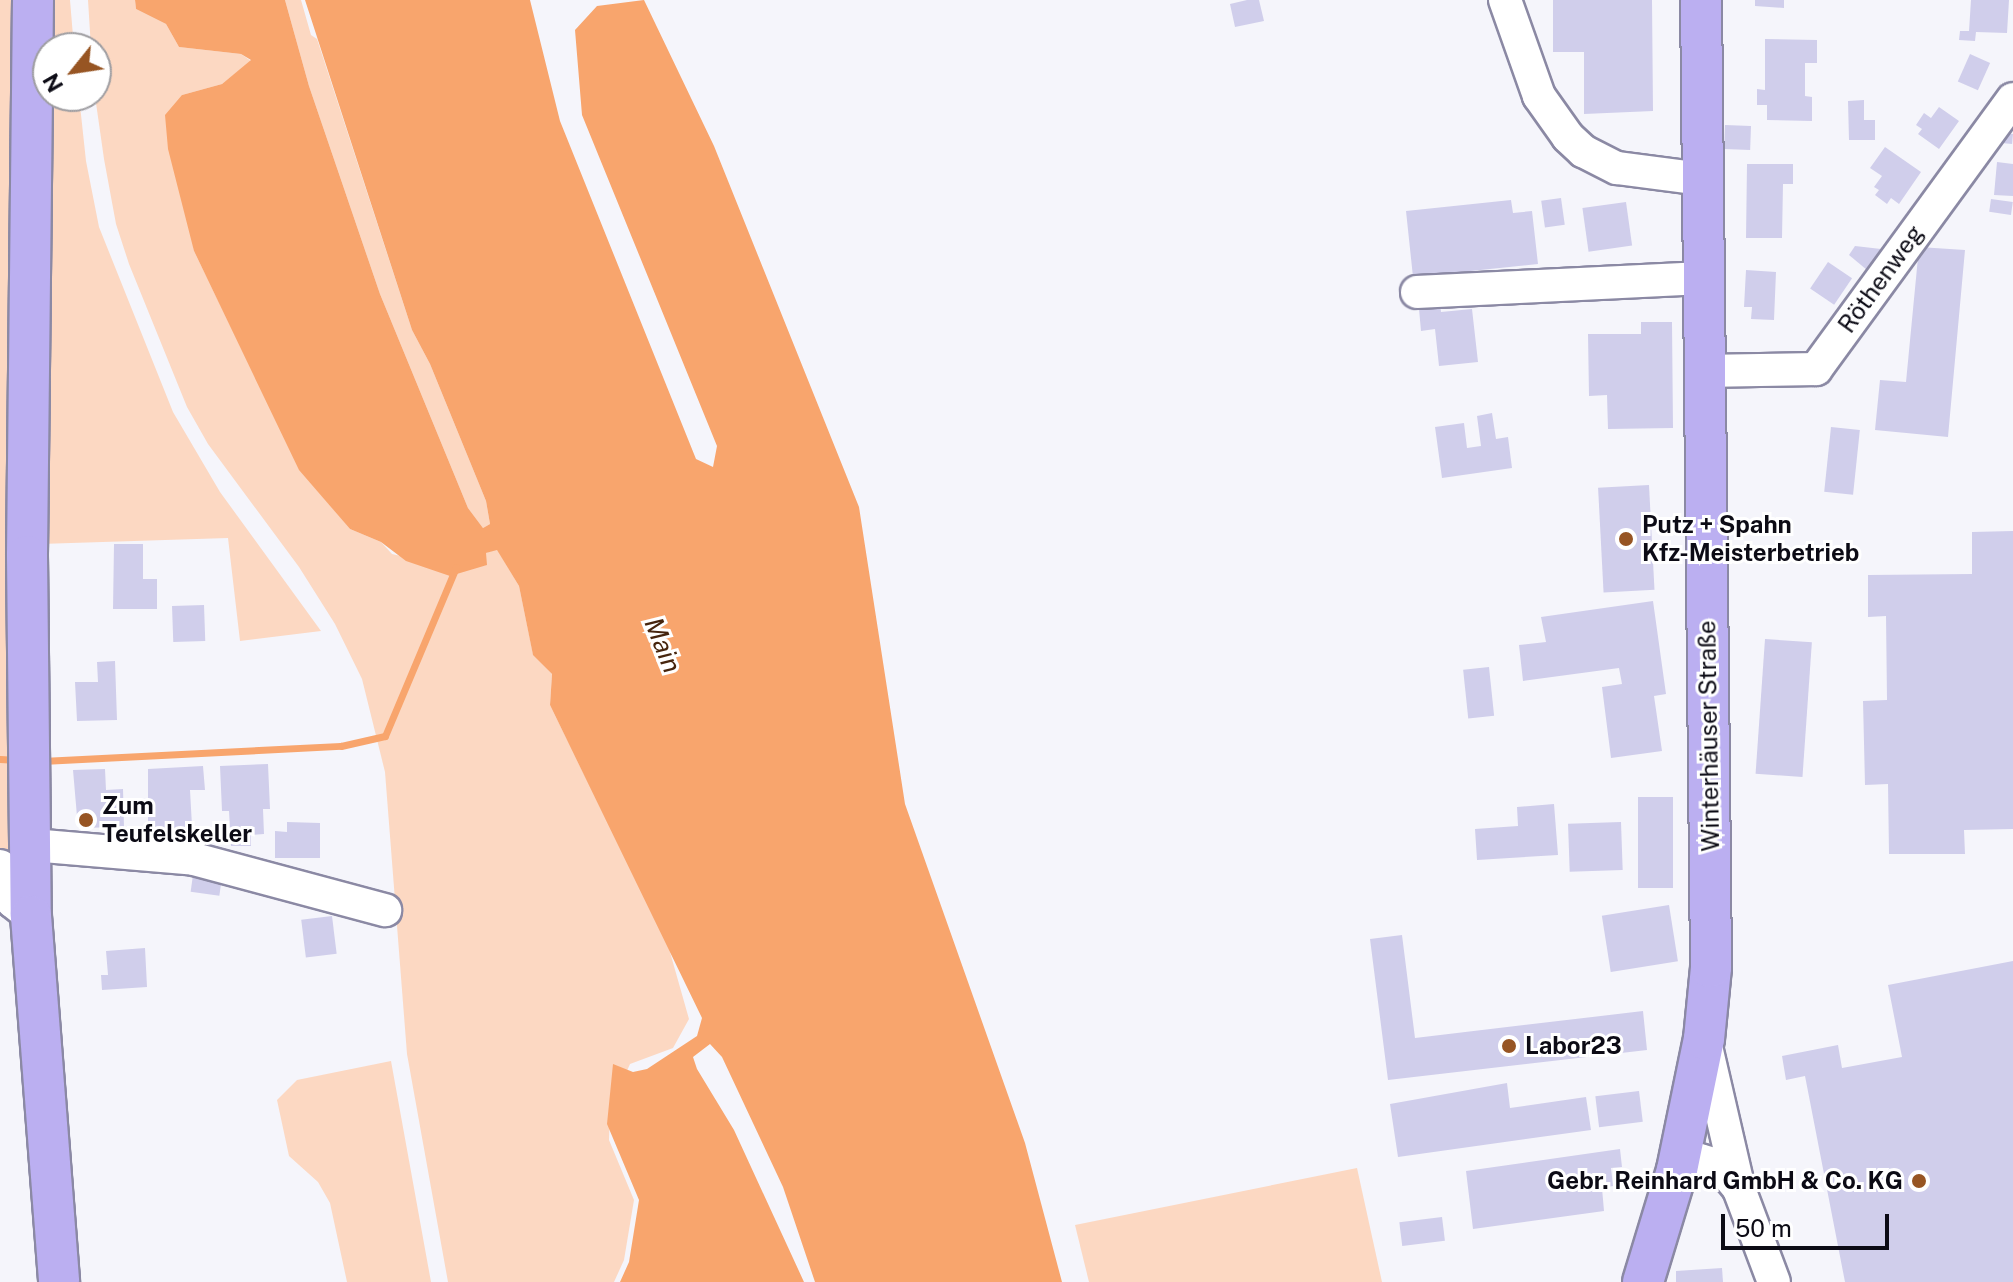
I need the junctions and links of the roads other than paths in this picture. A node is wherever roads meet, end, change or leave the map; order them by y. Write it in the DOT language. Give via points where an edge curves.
graph roads {
  1 [pos="33,0"];
  2 [pos="1505,0"];
  3 [pos="1701,0"];
  4 [pos="2013,99"];
  5 [pos="1702,179"];
  6 [pos="1703,278"];
  7 [pos="1417,292"];
  8 [pos="1704,371"];
  9 [pos="16,855"];
  10 [pos="385,910"];
  11 [pos="1704,1039"];
  12 [pos="1677,1170"];
  13 [pos="1739,1189"];
  14 [pos="59,1282"];
  15 [pos="1643,1282"];
  16 [pos="1774,1282"];
  1 -- 9 [label="main road" via="29,769"];
  2 -- 5 [label="street" via="1539,96 1575,144 1617,168"];
  3 -- 5 [label="main road, Winterhäuser Straße"];
  4 -- 8 [label="street, Röthenweg" via="1816,369"];
  5 -- 6 [label="main road, Winterhäuser Straße"];
  6 -- 7 [label="street"];
  6 -- 8 [label="main road, Winterhäuser Straße"];
  8 -- 11 [label="main road, Winterhäuser Straße" via="1712,934"];
  9 -- 10 [label="street" via="194,859"];
  9 -- 14 [label="main road" via="31,916"];
  11 -- 12 [label="main road"];
  11 -- 13 [label="street, Winterhäuser Straße"];
  12 -- 13 [label="street, Winterhäuser Straße" via="1700,1160 1720,1166"];
  12 -- 15 [label="main road"];
  13 -- 16 [label="street, Winterhäuser Straße"];
}
